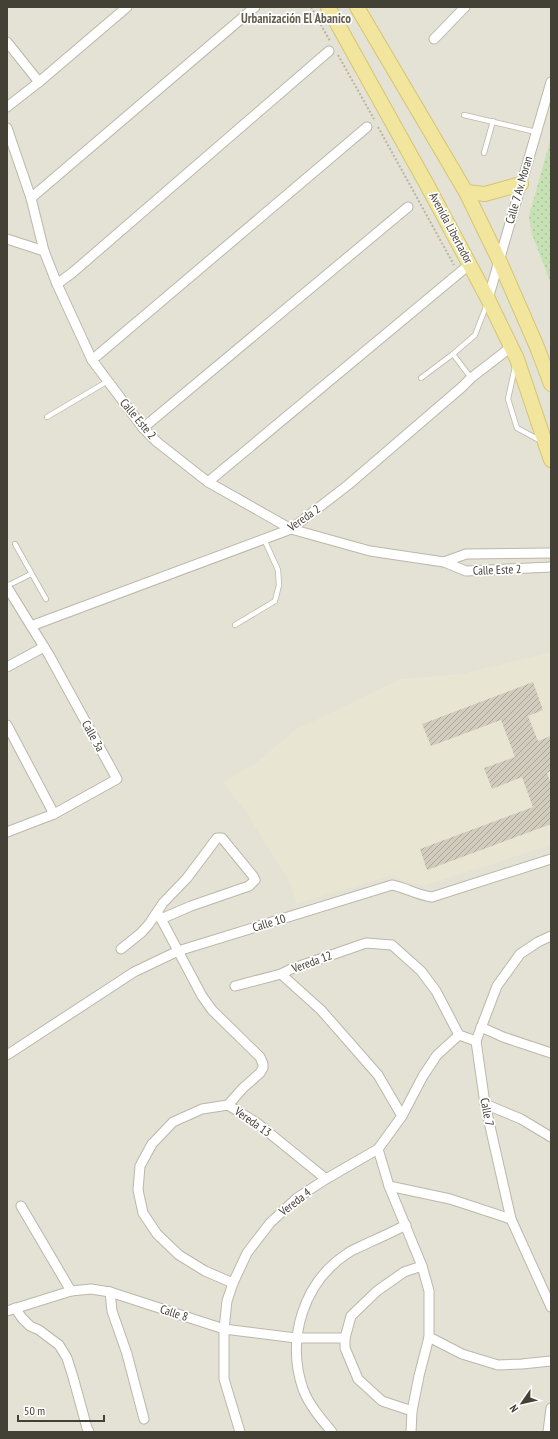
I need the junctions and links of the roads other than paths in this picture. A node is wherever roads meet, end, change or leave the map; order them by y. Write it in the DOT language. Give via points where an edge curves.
graph roads {
  1 [pos="127,7"];
  2 [pos="255,7"];
  3 [pos="328,7"];
  4 [pos="357,7"];
  5 [pos="465,7"];
  6 [pos="434,39"];
  7 [pos="7,42"];
  8 [pos="332,49"];
  9 [pos="39,82"];
  10 [pos="551,82"];
  11 [pos="7,107"];
  12 [pos="464,115"];
  13 [pos="493,122"];
  14 [pos="367,128"];
  15 [pos="7,129"];
  16 [pos="536,132"];
  17 [pos="484,153"];
  18 [pos="520,184"];
  19 [pos="466,192"];
  20 [pos="31,198"];
  21 [pos="408,207"];
  22 [pos="7,239"];
  23 [pos="44,251"];
  24 [pos="499,260"];
  25 [pos="470,264"];
  26 [pos="57,284"];
  27 [pos="488,299"];
  28 [pos="514,353"];
  29 [pos="453,354"];
  30 [pos="92,360"];
  31 [pos="421,378"];
  32 [pos="471,378"];
  33 [pos="108,381"];
  34 [pos="551,384"];
  35 [pos="47,417"];
  36 [pos="143,428"];
  37 [pos="546,444"];
  38 [pos="551,460"];
  39 [pos="208,482"];
  40 [pos="291,529"];
  41 [pos="264,539"];
  42 [pos="15,544"];
  43 [pos="551,553"];
  44 [pos="444,562"];
  45 [pos="551,568"];
  46 [pos="31,574"];
  47 [pos="7,587"];
  48 [pos="46,599"];
  49 [pos="235,625"];
  50 [pos="32,626"];
  51 [pos="44,647"];
  52 [pos="7,667"];
  53 [pos="7,725"];
  54 [pos="54,814"];
  55 [pos="7,832"];
  56 [pos="551,859"];
  57 [pos="159,916"];
  58 [pos="551,936"];
  59 [pos="121,949"];
  60 [pos="178,951"];
  61 [pos="281,974"];
  62 [pos="235,986"];
  63 [pos="481,1027"];
  64 [pos="459,1035"];
  65 [pos="476,1041"];
  66 [pos="551,1054"];
  67 [pos="7,1055"];
  68 [pos="484,1104"];
  69 [pos="228,1105"];
  70 [pos="402,1116"];
  71 [pos="551,1137"];
  72 [pos="378,1149"];
  73 [pos="326,1179"];
  74 [pos="389,1186"];
  75 [pos="21,1206"];
  76 [pos="511,1219"];
  77 [pos="406,1225"];
  78 [pos="422,1266"];
  79 [pos="233,1283"];
  80 [pos="71,1291"];
  81 [pos="110,1292"];
  82 [pos="550,1300"];
  83 [pos="11,1310"];
  84 [pos="224,1329"];
  85 [pos="429,1337"];
  86 [pos="296,1338"];
  87 [pos="345,1338"];
  88 [pos="551,1361"];
  89 [pos="551,1408"];
  90 [pos="412,1411"];
  91 [pos="144,1419"];
  92 [pos="89,1432"];
  93 [pos="240,1432"];
  94 [pos="332,1432"];
  95 [pos="411,1432"];
  96 [pos="548,1432"];
  1 -- 9 [label="street"];
  2 -- 20 [label="street"];
  3 -- 25 [label="main road, Avenida Libertador"];
  4 -- 19 [label="main road"];
  5 -- 6 [label="street"];
  7 -- 9 [label="street"];
  8 -- 26 [label="street"];
  9 -- 11 [label="street"];
  10 -- 16 [label="street, Calle 7 Av. Moran"];
  12 -- 13 [label="lane"];
  13 -- 16 [label="lane"];
  13 -- 17 [label="lane"];
  14 -- 30 [label="street"];
  15 -- 20 [label="street, Calle Este 2"];
  16 -- 18 [label="street, Calle 7 Av. Moran"];
  18 -- 19 [label="main road" via="485,194"];
  18 -- 24 [label="street, Calle 7 Av. Moran"];
  19 -- 24 [label="main road"];
  20 -- 23 [label="street, Calle Este 2"];
  21 -- 36 [label="street"];
  22 -- 23 [label="street"];
  23 -- 26 [label="street, Calle Este 2"];
  24 -- 27 [label="street, Calle 7 Av. Moran"];
  24 -- 34 [label="main road"];
  25 -- 27 [label="main road, Avenida Libertador"];
  25 -- 39 [label="street"];
  26 -- 30 [label="street, Calle Este 2"];
  27 -- 28 [label="main road, Avenida Libertador"];
  27 -- 29 [label="lane" via="475,335"];
  28 -- 32 [label="street, Vereda 2"];
  28 -- 37 [label="main road, Avenida Libertador"];
  28 -- 37 [label="lane" via="508,399 517,428"];
  29 -- 31 [label="lane"];
  29 -- 32 [label="lane"];
  30 -- 33 [label="street, Calle Este 2"];
  32 -- 40 [label="street, Vereda 2" via="348,485"];
  33 -- 35 [label="lane"];
  33 -- 36 [label="street, Calle Este 2"];
  36 -- 39 [label="street, Calle Este 2"];
  37 -- 38 [label="main road, Avenida Libertador"];
  39 -- 40 [label="street, Calle Este 2"];
  40 -- 41 [label="street, Vereda 2"];
  40 -- 44 [label="street, Calle Este 2" via="370,551"];
  41 -- 49 [label="lane" via="278,570 279,585 275,601"];
  41 -- 50 [label="street, Vereda 2"];
  42 -- 46 [label="lane"];
  43 -- 44 [label="street, Calle Este 2" via="466,554"];
  44 -- 45 [label="street, Calle Este 2" via="466,571"];
  46 -- 47 [label="lane"];
  46 -- 48 [label="lane"];
  47 -- 50 [label="street, Calle 3a"];
  50 -- 51 [label="street, Calle 3a"];
  51 -- 52 [label="street"];
  51 -- 54 [label="street, Calle 3a" via="117,779"];
  53 -- 54 [label="street"];
  54 -- 55 [label="street, Calle 3a"];
  56 -- 60 [label="street, Calle 10" via="432,897 421,896 392,885"];
  57 -- 57 [label="street" via="163,903 198,866 217,838 222,838 255,880 249,886"];
  57 -- 59 [label="street"];
  57 -- 60 [label="street"];
  58 -- 63 [label="street, Calle 7" via="520,954 497,986"];
  60 -- 67 [label="street, Calle 10" via="134,972"];
  60 -- 69 [label="street" via="212,1010 260,1057 263,1064 260,1073"];
  61 -- 62 [label="street"];
  61 -- 64 [label="street, Vereda 12" via="366,943 392,945 421,971 436,991"];
  61 -- 70 [label="street, Vereda 12" via="321,1010 378,1075"];
  63 -- 65 [label="street, Calle 7"];
  63 -- 66 [label="street"];
  64 -- 65 [label="street"];
  64 -- 70 [label="street, Vereda 4" via="437,1055"];
  65 -- 68 [label="street, Calle 7"];
  68 -- 71 [label="street" via="521,1119"];
  68 -- 76 [label="street, Calle 7"];
  69 -- 73 [label="street, Vereda 13" via="257,1123"];
  69 -- 79 [label="street, Vereda 13" via="202,1109 174,1122 152,1144 140,1166 138,1190 143,1213 157,1234 179,1255 205,1271"];
  70 -- 72 [label="street, Vereda 4"];
  72 -- 73 [label="street, Vereda 4"];
  72 -- 74 [label="street"];
  73 -- 79 [label="street, Vereda 4" via="297,1198 270,1223 247,1253"];
  74 -- 76 [label="street" via="450,1199"];
  74 -- 77 [label="street"];
  75 -- 80 [label="street"];
  76 -- 82 [label="street, Calle 7"];
  77 -- 78 [label="street"];
  77 -- 86 [label="street" via="349,1252 333,1264 318,1281 308,1298 299,1320"];
  78 -- 85 [label="street" via="429,1291"];
  78 -- 87 [label="street" via="404,1272 377,1291 351,1316"];
  79 -- 84 [label="street, Vereda 4" via="227,1301"];
  80 -- 81 [label="street, Calle 8" via="91,1289"];
  80 -- 83 [label="street, Calle 8"];
  81 -- 84 [label="street, Calle 8"];
  81 -- 91 [label="street" via="112,1311 127,1354"];
  83 -- 92 [label="street" via="59,1345 74,1376"];
  84 -- 86 [label="street, Calle 8"];
  84 -- 93 [label="street, Vereda 4" via="224,1379"];
  85 -- 88 [label="street" via="462,1354 498,1365"];
  85 -- 90 [label="street"];
  86 -- 87 [label="street, Calle 8"];
  86 -- 94 [label="street" via="298,1366 304,1390 317,1415"];
  87 -- 90 [label="street" via="345,1348 358,1379 382,1401"];
  89 -- 96 [label="street"];
  90 -- 95 [label="street"];
}
